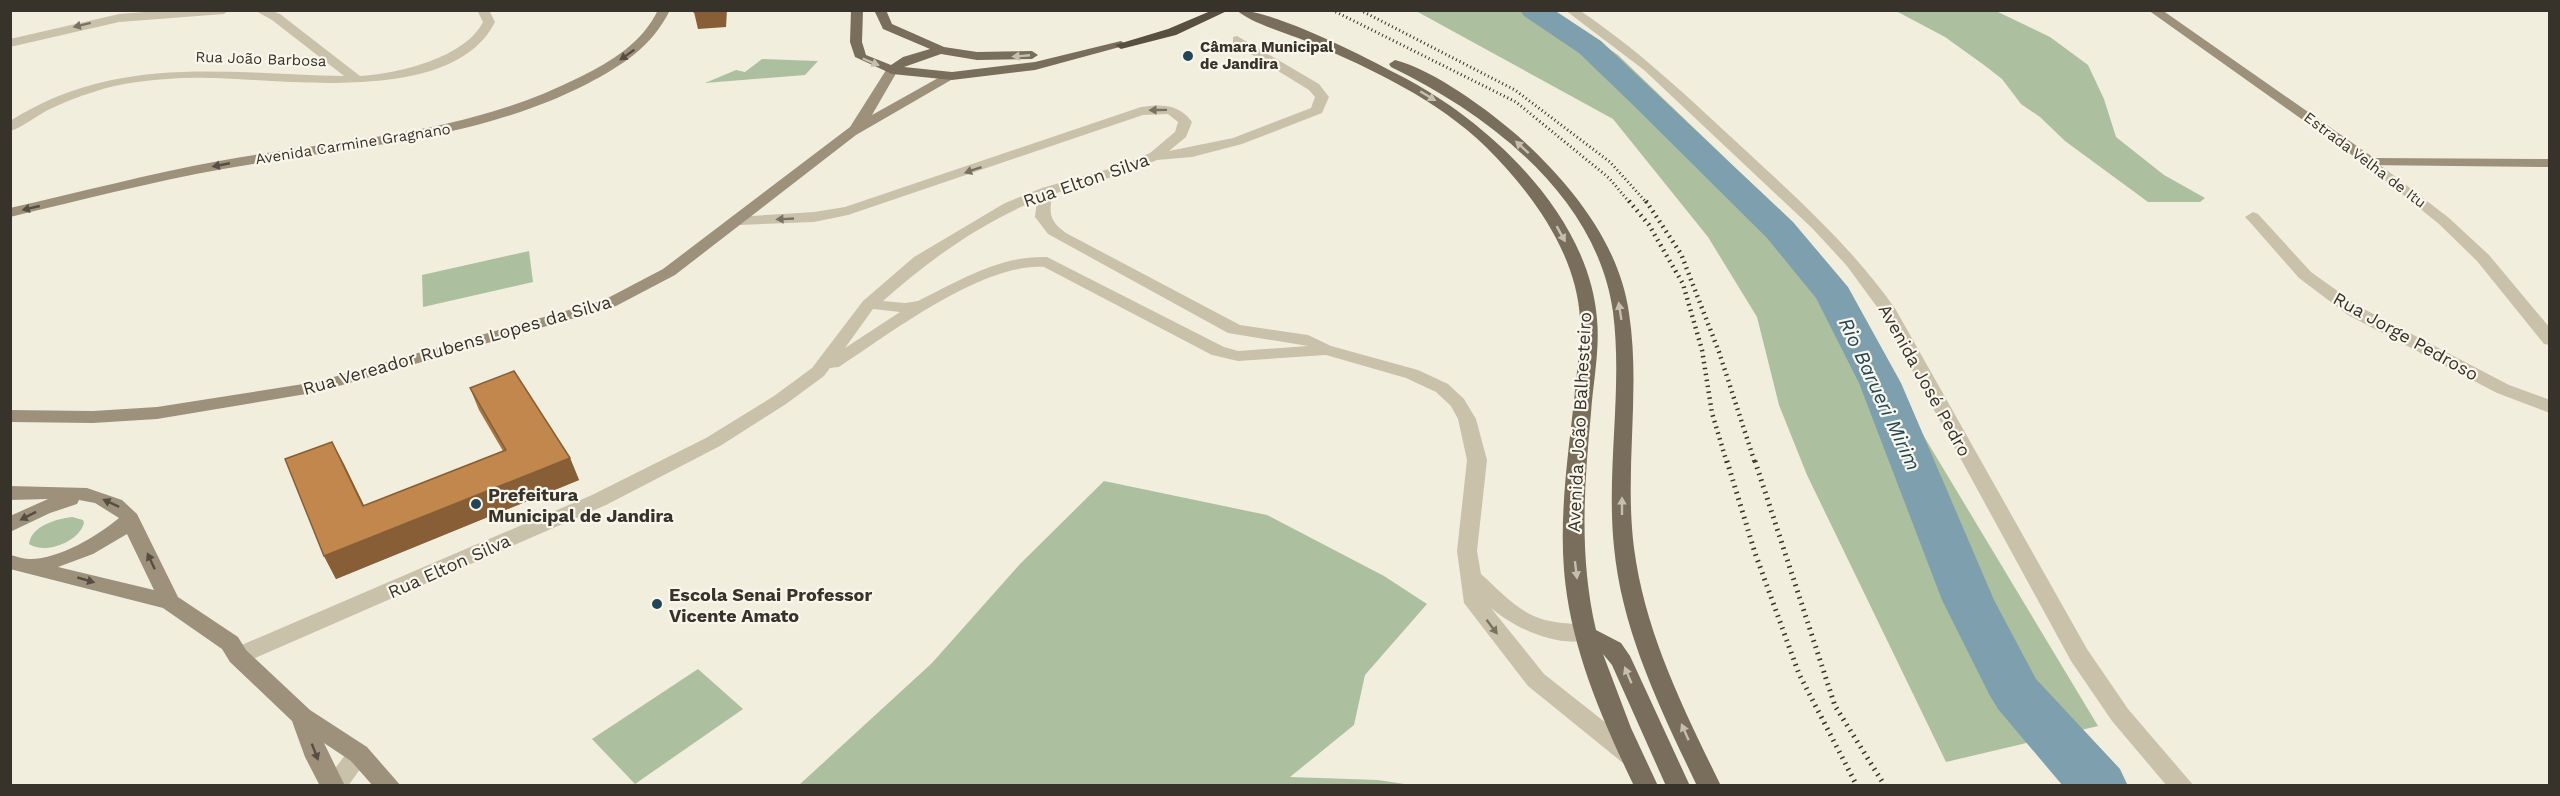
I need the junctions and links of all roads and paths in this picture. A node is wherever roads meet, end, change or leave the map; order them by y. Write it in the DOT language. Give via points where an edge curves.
graph roads {
  1 [pos="224,10"];
  2 [pos="259,10"];
  3 [pos="483,10"];
  4 [pos="664,10"];
  5 [pos="857,10"];
  6 [pos="880,10"];
  7 [pos="1224,10"];
  8 [pos="1241,10"];
  9 [pos="1274,10"];
  10 [pos="1570,10"];
  11 [pos="2153,10"];
  12 [pos="1237,40"];
  13 [pos="10,43"];
  14 [pos="1121,45"];
  15 [pos="941,50"];
  16 [pos="977,56"];
  17 [pos="892,70"];
  18 [pos="952,76"];
  19 [pos="356,80"];
  20 [pos="10,127"];
  21 [pos="851,132"];
  22 [pos="1155,156"];
  23 [pos="2371,162"];
  24 [pos="2550,163"];
  25 [pos="1047,191"];
  26 [pos="10,213"];
  27 [pos="2253,217"];
  28 [pos="739,220"];
  29 [pos="869,304"];
  30 [pos="922,305"];
  31 [pos="2550,340"];
  32 [pos="1328,350"];
  33 [pos="818,372"];
  34 [pos="2550,407"];
  35 [pos="10,416"];
  36 [pos="10,493"];
  37 [pos="86,494"];
  38 [pos="130,520"];
  39 [pos="10,525"];
  40 [pos="17,566"];
  41 [pos="1469,574"];
  42 [pos="170,602"];
  43 [pos="1584,633"];
  44 [pos="238,656"];
  45 [pos="302,716"];
  46 [pos="359,754"];
  47 [pos="1631,756"];
  48 [pos="333,786"];
  49 [pos="389,786"];
  50 [pos="1646,786"];
  51 [pos="1678,786"];
  52 [pos="1709,786"];
  53 [pos="2182,786"];
  1 -- 13 [label="street, one-way" via="119,18"];
  2 -- 19 [label="street" via="276,17"];
  3 -- 19 [label="street, Rua João Barbosa" via="488,29 474,44 411,70"];
  4 -- 26 [label="street, Avenida Carmine Gragnano, one-way" via="641,45 615,64 550,98 489,121 409,138 252,159"];
  5 -- 17 [label="main road, Rua Vereador Rubens Lopes da Silva, one-way" via="855,34 861,57"];
  6 -- 15 [label="main road, Rua Vereador Rubens Lopes da Silva" via="887,26"];
  7 -- 14 [label="highway, Rua Vereador Rubens Lopes da Silva" via="1197,23"];
  8 -- 43 [label="main road, Avenida João Balhesteiro, one-way" via="1341,51 1456,112 1496,147 1534,189 1560,231 1574,258 1588,313 1572,541"];
  52 -- 9 [label="main road, Avenida João Balhesteiro, one-way" via="1649,652 1629,582 1622,524 1621,311 1610,272 1591,233 1554,179 1481,112 1424,78"];
  10 -- 53 [label="street, Avenida José Pedro" via="1648,67 1818,226 1852,263 1888,310 2079,655 2120,715"];
  11 -- 23 [label="street, Estrada Velha de Itu"];
  12 -- 22 [label="street" via="1314,87 1322,97 1317,110 1204,150 1174,157"];
  14 -- 16 [label="main road, Rua Vereador Rubens Lopes da Silva, one-way" via="1033,55"];
  14 -- 18 [label="main road, Rua Vereador Rubens Lopes da Silva" via="1035,66"];
  15 -- 16 [label="main road, Rua Vereador Rubens Lopes da Silva"];
  15 -- 17 [label="main road, Rua Vereador Rubens Lopes da Silva" via="907,60"];
  16 -- 18 [label="main road, Rua Vereador Rubens Lopes da Silva"];
  17 -- 18 [label="main road, Rua Vereador Rubens Lopes da Silva"];
  17 -- 21 [label="street, Rua Vereador Rubens Lopes da Silva" via="872,106"];
  18 -- 21 [label="street, Rua Vereador Rubens Lopes da Silva"];
  19 -- 20 [label="street, Rua João Barbosa" via="214,72 130,79 56,100"];
  21 -- 28 [label="street, Rua Vereador Rubens Lopes da Silva"];
  22 -- 25 [label="street, Rua Elton Silva"];
  22 -- 28 [label="street, Rua Elton Silva, one-way" via="1184,129 1181,114 1157,109 1122,116 848,211 814,217"];
  23 -- 24 [label="street"];
  23 -- 31 [label="street, Estrada Velha de Itu" via="2483,258"];
  25 -- 29 [label="street, Rua Elton Silva" via="970,228 920,260"];
  25 -- 32 [label="street" via="1042,217 1061,236 1234,329 1304,339"];
  27 -- 34 [label="street, Rua Jorge Pedroso" via="2305,275 2354,311 2503,389"];
  28 -- 35 [label="street, Rua Vereador Rubens Lopes da Silva" via="669,272 610,303 339,382 157,413"];
  29 -- 30 [label="street" via="905,308"];
  29 -- 33 [label="street, Rua Elton Silva"];
  30 -- 32 [label="street" via="1016,262 1037,260 1227,355"];
  30 -- 33 [label="street"];
  32 -- 41 [label="street" via="1412,374 1442,388 1458,403 1467,418 1477,459 1467,552"];
  33 -- 44 [label="street, Rua Elton Silva" via="761,412 655,473"];
  36 -- 37 [label="street"];
  38 -- 37 [label="street, one-way" via="115,503"];
  37 -- 39 [label="street, one-way" via="43,508"];
  38 -- 40 [label="street" via="99,545 82,553"];
  42 -- 38 [label="street, one-way"];
  40 -- 42 [label="street, one-way"];
  41 -- 43 [label="street" via="1522,621 1538,629"];
  41 -- 47 [label="street, one-way" via="1475,603 1536,680"];
  42 -- 44 [label="street" via="230,643"];
  43 -- 47 [label="main road, Avenida João Balhesteiro"];
  51 -- 43 [label="main road, one-way" via="1622,662 1613,649"];
  44 -- 45 [label="street"];
  45 -- 46 [label="street"];
  45 -- 48 [label="street, one-way"];
  46 -- 48 [label="street"];
  46 -- 49 [label="street"];
  47 -- 50 [label="main road, Avenida João Balhesteiro"];
}
